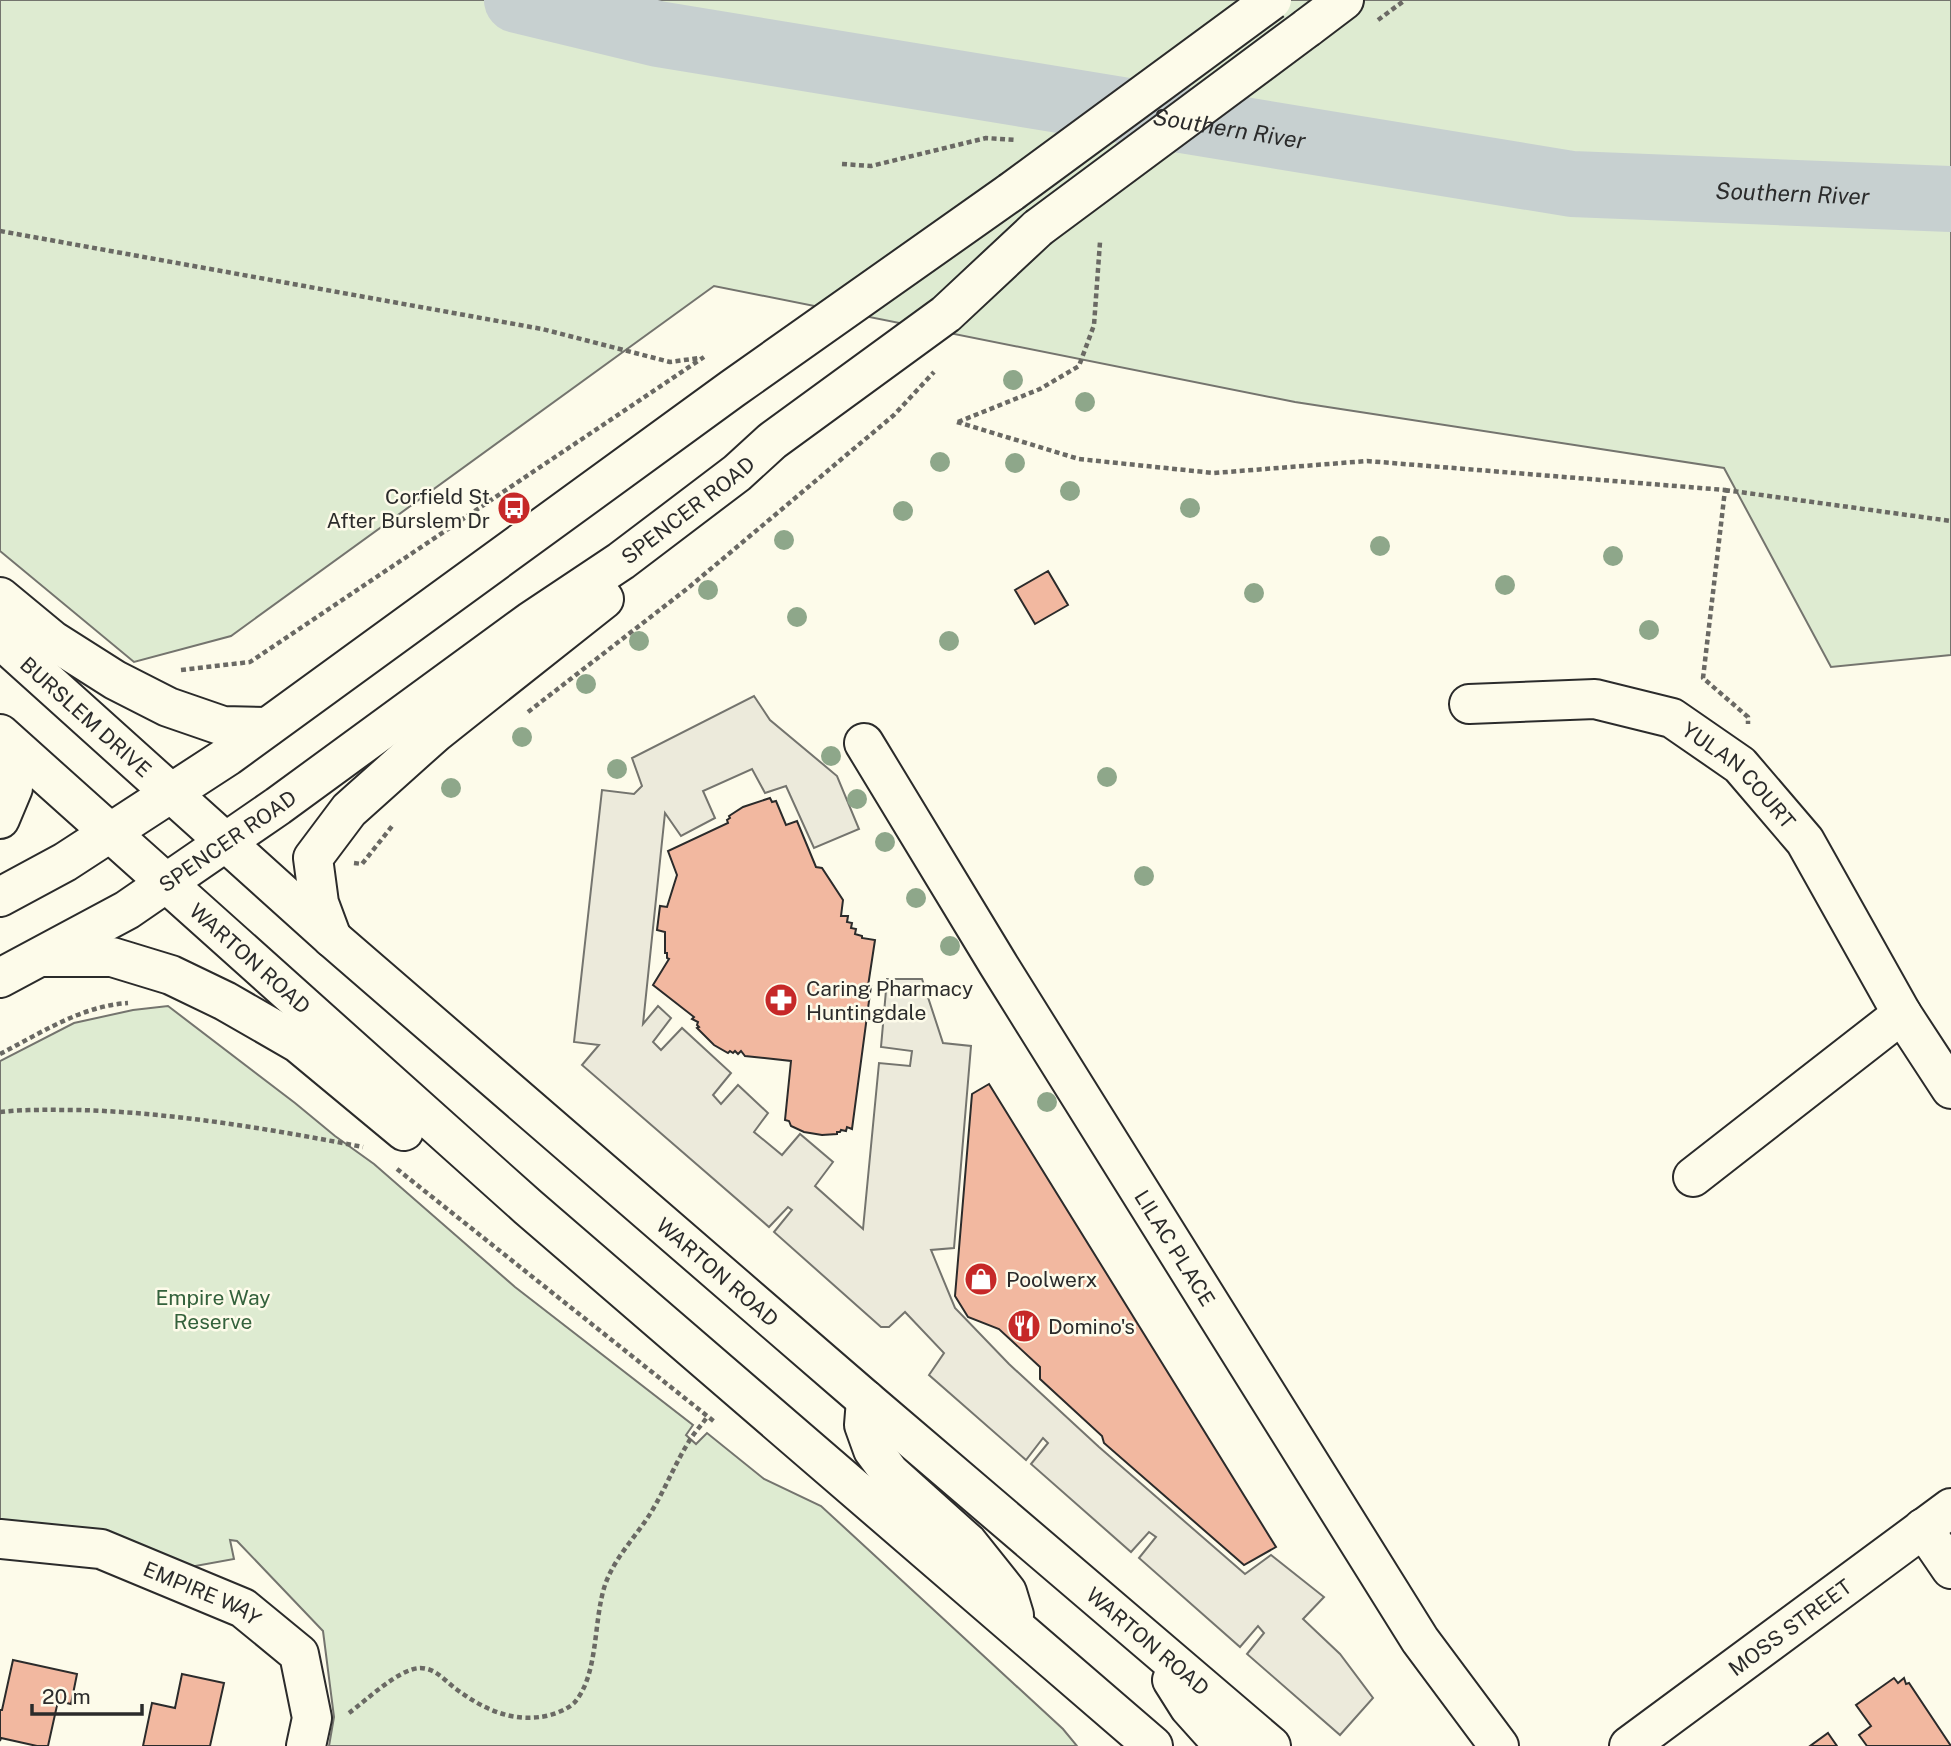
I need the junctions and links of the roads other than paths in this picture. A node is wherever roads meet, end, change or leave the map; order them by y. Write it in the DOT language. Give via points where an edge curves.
graph roads {
  1 [pos="1272,0"];
  2 [pos="1344,0"];
  3 [pos="737,473"];
  4 [pos="0,597"];
  5 [pos="0,639"];
  6 [pos="1469,704"];
  7 [pos="267,727"];
  8 [pos="4,738"];
  9 [pos="864,743"];
  10 [pos="172,792"];
  11 [pos="0,819"];
  12 [pos="110,833"];
  13 [pos="226,842"];
  14 [pos="165,883"];
  15 [pos="0,897"];
  16 [pos="332,938"];
  17 [pos="37,957"];
  18 [pos="0,978"];
  19 [pos="1902,1014"];
  20 [pos="1951,1089"];
  21 [pos="1693,1177"];
  22 [pos="528,1207"];
  23 [pos="866,1401"];
  24 [pos="1937,1518"];
  25 [pos="0,1539"];
  26 [pos="1951,1569"];
  27 [pos="1018,1630"];
  28 [pos="1145,1637"];
  29 [pos="309,1732"];
  30 [pos="1153,1746"];
  31 [pos="1224,1746"];
  32 [pos="1271,1746"];
  33 [pos="1499,1746"];
  34 [pos="1629,1746"];
  1 -- 7 [label="main road, bridge"];
  2 -- 3 [label="main road, SPENCER ROAD, bridge" via="1038,228 946,314"];
  3 -- 13 [label="main road, SPENCER ROAD"];
  3 -- 16 [label="main road" via="686,535 435,733 349,810 313,858 319,903"];
  4 -- 7 [label="main road" via="51,640 168,707 223,726"];
  5 -- 10 [label="main road, BURSLEM DRIVE"];
  6 -- 19 [label="main road, YULAN COURT" via="1595,699 1672,718 1740,765 1805,841"];
  7 -- 10 [label="main road"];
  8 -- 11 [label="main road" via="13,788"];
  8 -- 12 [label="main road"];
  9 -- 33 [label="main road, LILAC PLACE" via="1420,1640"];
  10 -- 12 [label="main road"];
  10 -- 13 [label="main road, WARTON ROAD"];
  12 -- 14 [label="main road, WARTON ROAD"];
  12 -- 15 [label="main road"];
  13 -- 14 [label="main road, SPENCER ROAD"];
  13 -- 16 [label="main road, WARTON ROAD"];
  14 -- 17 [label="main road, SPENCER ROAD" via="116,916"];
  14 -- 22 [label="main road, WARTON ROAD"];
  16 -- 23 [label="main road, WARTON ROAD"];
  17 -- 18 [label="main road, SPENCER ROAD"];
  17 -- 22 [label="main road" via="112,957 171,975 225,1002 298,1043 422,1146"];
  19 -- 20 [label="main road, YULAN COURT"];
  19 -- 21 [label="main road"];
  22 -- 27 [label="main road, WARTON ROAD"];
  23 -- 27 [label="main road" via="864,1425 873,1450 890,1473 968,1543 1007,1592"];
  23 -- 28 [label="main road, WARTON ROAD"];
  24 -- 26 [label="main road"];
  24 -- 34 [label="main road, MOSS STREET"];
  25 -- 29 [label="main road, EMPIRE WAY" via="101,1549 243,1608 299,1654"];
  27 -- 30 [label="main road, WARTON ROAD"];
  28 -- 31 [label="main road" via="1189,1707"];
  28 -- 32 [label="main road, WARTON ROAD"];
}
